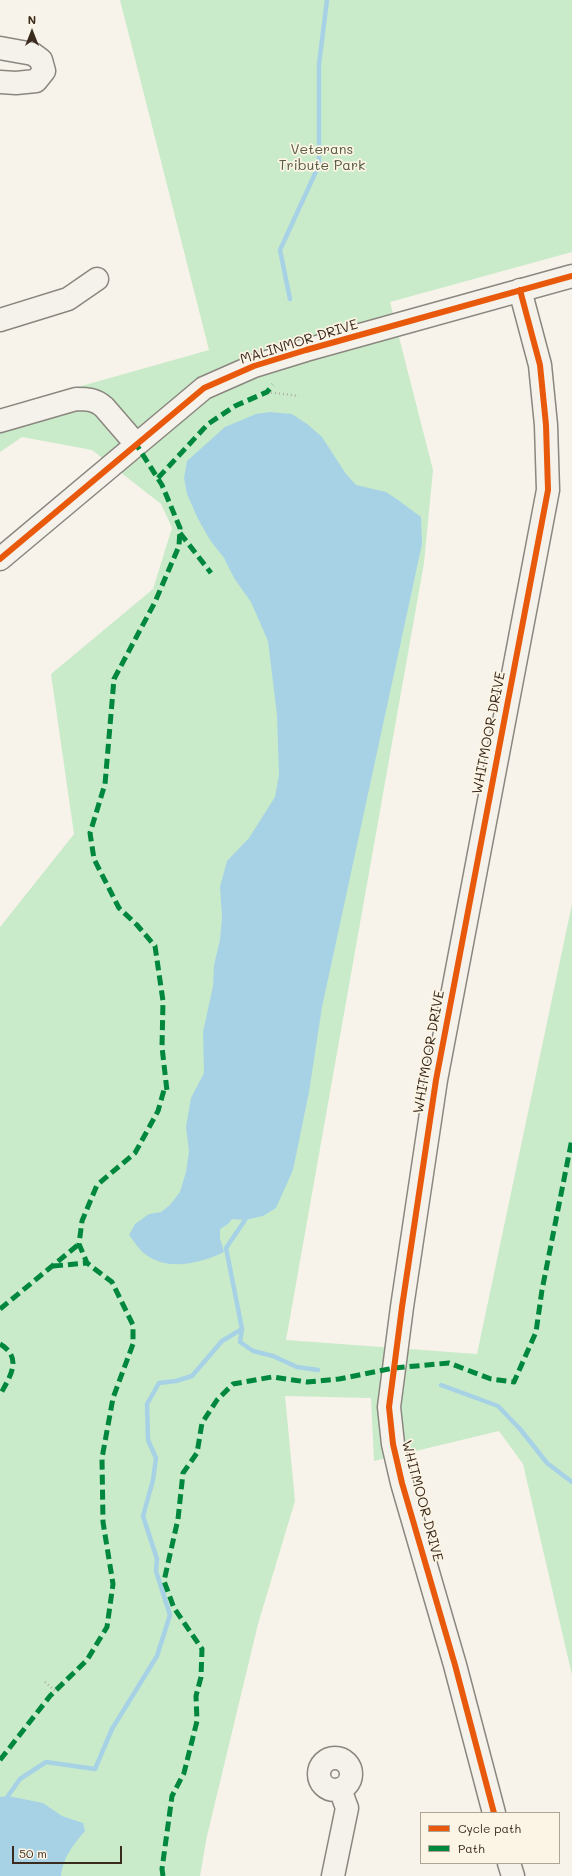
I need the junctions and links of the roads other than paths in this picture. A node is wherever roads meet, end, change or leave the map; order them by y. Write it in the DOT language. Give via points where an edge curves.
graph roads {
  1 [pos="0,48"];
  2 [pos="0,82"];
  3 [pos="572,276"];
  4 [pos="97,279"];
  5 [pos="520,290"];
  6 [pos="0,320"];
  7 [pos="0,421"];
  8 [pos="136,444"];
  9 [pos="0,559"];
  10 [pos="340,1789"];
  11 [pos="494,1812"];
  12 [pos="509,1864"];
  13 [pos="333,1876"];
  14 [pos="513,1876"];
  1 -- 2 [label="street" via="33,54 41,60 44,71 36,81"];
  3 -- 5 [label="street, MALINMOR DRIVE"];
  4 -- 6 [label="street" via="68,299"];
  5 -- 8 [label="street, MALINMOR DRIVE" via="254,366 204,388"];
  5 -- 11 [label="street, WHITMOOR DRIVE" via="540,365 546,425 548,490 436,1080 389,1406 393,1444 402,1483"];
  7 -- 8 [label="street" via="76,399 89,399 104,407"];
  8 -- 9 [label="street, MALINMOR DRIVE"];
  10 -- 13 [label="street" via="347,1808"];
  12 -- 14 [label="street"];
}
